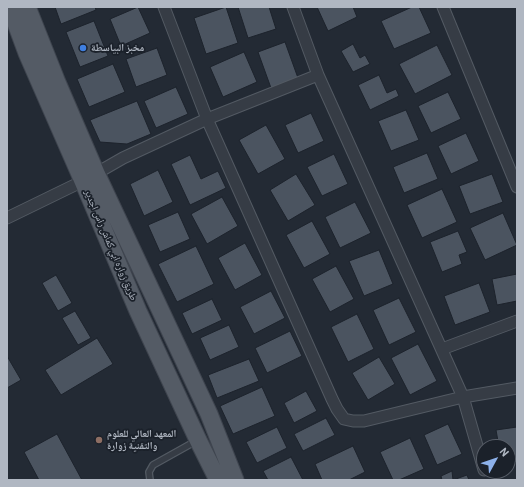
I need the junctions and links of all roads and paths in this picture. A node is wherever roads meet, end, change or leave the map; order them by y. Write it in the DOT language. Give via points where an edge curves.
graph roads {
  1 [pos="10,7"];
  2 [pos="27,7"];
  3 [pos="164,7"];
  4 [pos="293,7"];
  5 [pos="443,7"];
  6 [pos="318,76"];
  7 [pos="207,119"];
  8 [pos="513,166"];
  9 [pos="90,177"];
  10 [pos="517,187"];
  11 [pos="7,218"];
  12 [pos="517,321"];
  13 [pos="442,349"];
  14 [pos="517,388"];
  15 [pos="464,397"];
  16 [pos="198,440"];
  17 [pos="476,441"];
  18 [pos="150,480"];
  19 [pos="218,480"];
  20 [pos="235,480"];
  1 -- 9 [label="main road, طريق زواره ابي كماش راس اجدير" via="27,53"];
  2 -- 9 [label="main road"];
  3 -- 7 [label="street"];
  4 -- 6 [label="street"];
  5 -- 8 [label="street"];
  6 -- 7 [label="street"];
  6 -- 13 [label="street"];
  7 -- 9 [label="street"];
  7 -- 15 [label="street" via="332,399 344,418 364,421"];
  8 -- 10 [label="street"];
  9 -- 11 [label="street"];
  9 -- 16 [label="main road, طريق زواره ابي كماش راس اجدير" via="138,311"];
  9 -- 20 [label="main road" via="209,414"];
  12 -- 13 [label="street"];
  13 -- 15 [label="street"];
  14 -- 15 [label="street"];
  15 -- 17 [label="street"];
  16 -- 18 [label="lane" via="153,465 149,472"];
  16 -- 19 [label="main road, طريق زواره ابي كماش راس اجدير"];
}
